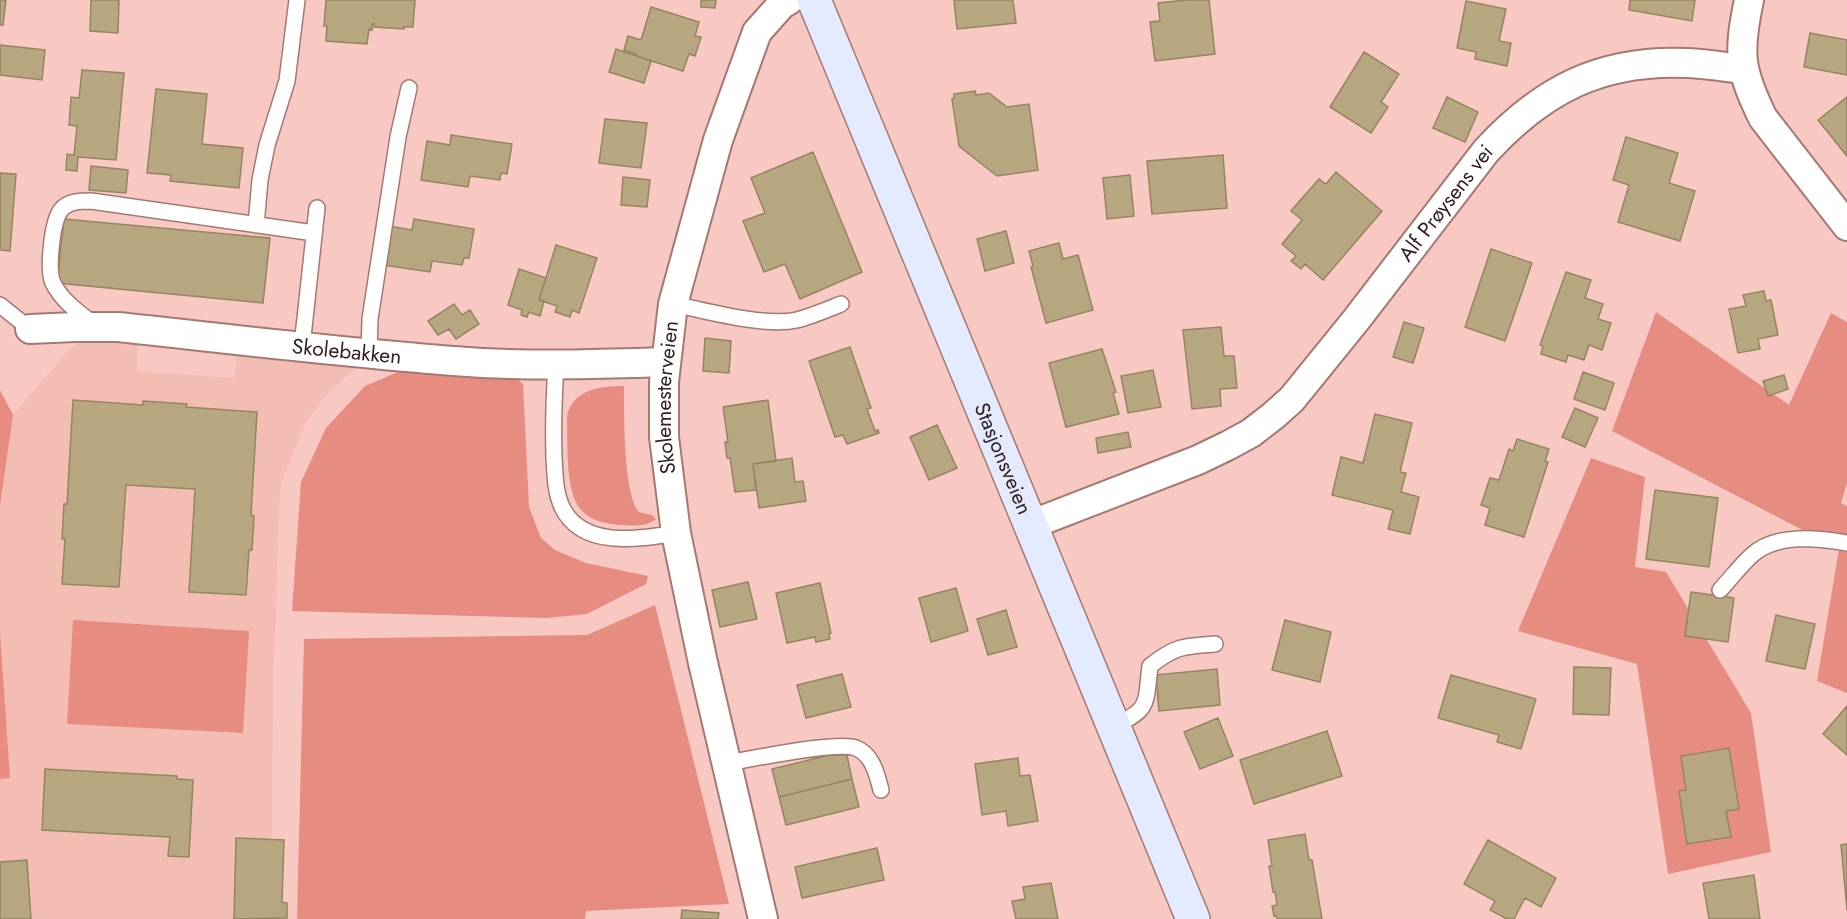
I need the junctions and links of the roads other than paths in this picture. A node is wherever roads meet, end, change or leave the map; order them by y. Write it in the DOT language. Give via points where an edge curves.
graph roads {
  1 [pos="297,0"];
  2 [pos="789,0"];
  3 [pos="814,0"];
  4 [pos="1749,0"];
  5 [pos="1743,69"];
  6 [pos="409,88"];
  7 [pos="317,208"];
  8 [pos="256,225"];
  9 [pos="1847,226"];
  10 [pos="314,233"];
  11 [pos="673,304"];
  12 [pos="841,304"];
  13 [pos="0,305"];
  14 [pos="97,327"];
  15 [pos="30,329"];
  16 [pos="302,346"];
  17 [pos="369,353"];
  18 [pos="665,362"];
  19 [pos="556,364"];
  20 [pos="1030,525"];
  21 [pos="676,533"];
  22 [pos="1847,543"];
  23 [pos="1720,590"];
  24 [pos="1215,645"];
  25 [pos="1113,727"];
  26 [pos="727,763"];
  27 [pos="881,790"];
  28 [pos="763,919"];
  29 [pos="1193,919"];
  1 -- 8 [label="lane" via="287,81 267,145"];
  2 -- 11 [label="street, Skolemesterveien" via="757,32 718,140"];
  3 -- 20 [label="main road, Stasjonsveien"];
  4 -- 5 [label="street" via="1741,51"];
  5 -- 9 [label="street" via="1763,118"];
  5 -- 20 [label="street, Alf Prøysens vei" via="1687,63 1618,68 1547,97 1504,131 1486,151 1356,320 1292,399 1273,416 1229,446 1198,460"];
  6 -- 17 [label="lane" via="370,319"];
  7 -- 10 [label="lane"];
  8 -- 10 [label="lane"];
  8 -- 14 [label="lane" via="91,201 70,204 61,210 55,225 52,280 73,308"];
  10 -- 16 [label="lane"];
  11 -- 12 [label="lane" via="780,321 810,316"];
  11 -- 18 [label="street, Skolemesterveien"];
  13 -- 15 [label="lane"];
  14 -- 15 [label="street, Skolebakken"];
  14 -- 16 [label="street, Skolebakken"];
  16 -- 17 [label="street, Skolebakken"];
  17 -- 19 [label="street, Skolebakken" via="484,363"];
  18 -- 19 [label="street, Skolebakken"];
  18 -- 21 [label="street, Skolemesterveien" via="664,437"];
  19 -- 21 [label="lane" via="555,481 569,519 581,529 615,538"];
  20 -- 25 [label="main road, Stasjonsveien"];
  21 -- 26 [label="street, Skolemesterveien"];
  22 -- 23 [label="lane" via="1798,538 1767,546 1753,554"];
  24 -- 25 [label="lane" via="1184,646 1162,656 1150,666 1145,705 1134,717"];
  25 -- 29 [label="main road, Stasjonsveien"];
  26 -- 27 [label="lane" via="832,747 856,748 873,763"];
  26 -- 28 [label="street, Skolemesterveien"];
}
